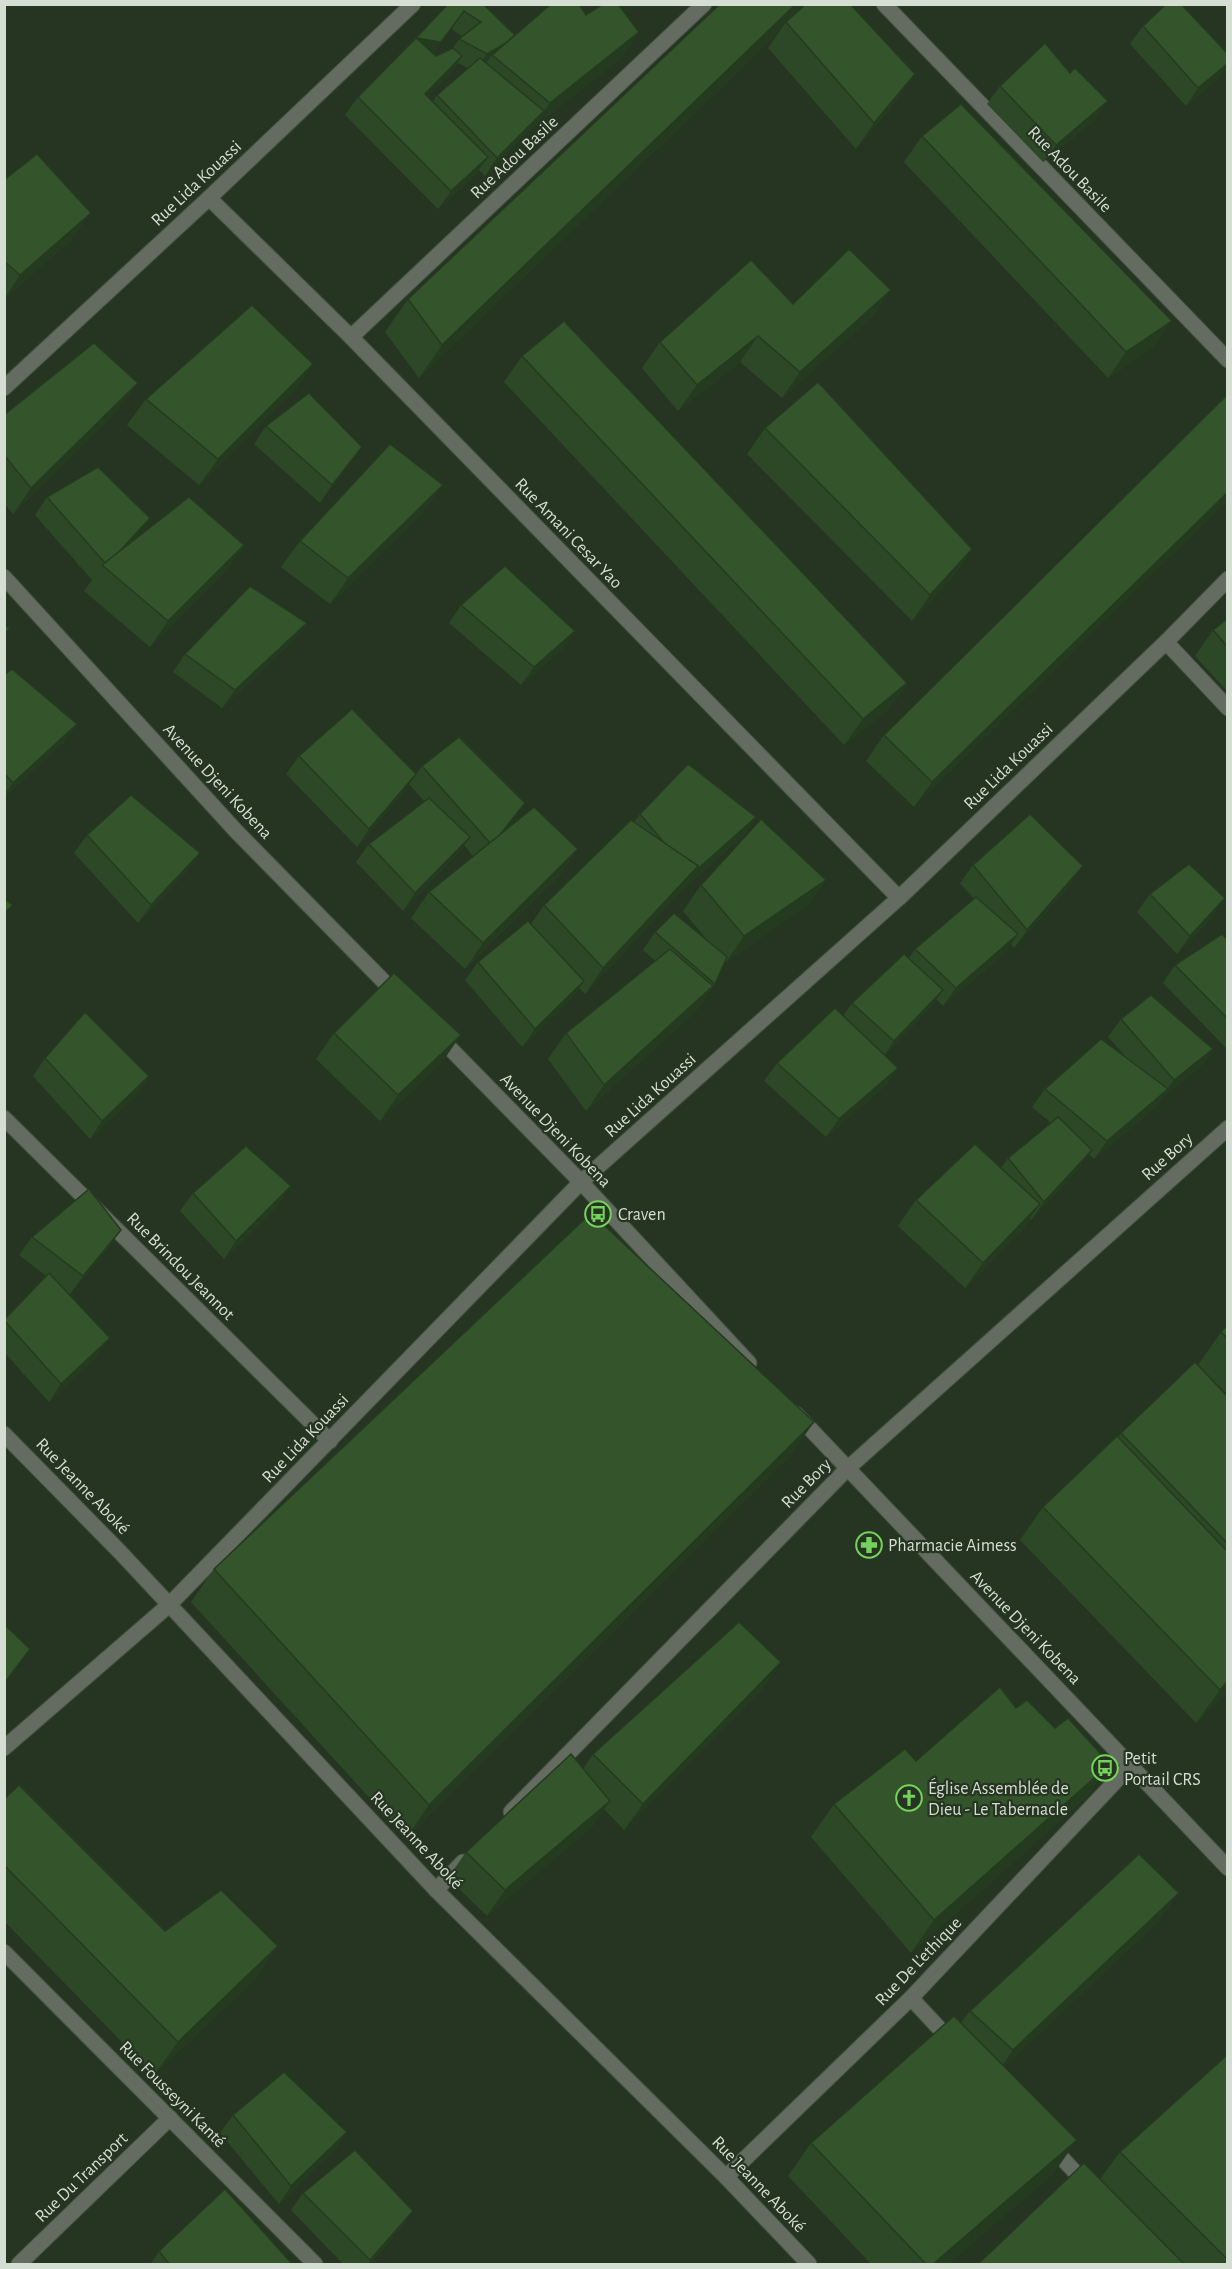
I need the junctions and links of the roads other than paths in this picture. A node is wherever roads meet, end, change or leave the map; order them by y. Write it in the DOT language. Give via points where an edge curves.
graph roads {
  1 [pos="413,4"];
  2 [pos="704,4"];
  3 [pos="884,4"];
  4 [pos="209,198"];
  5 [pos="351,338"];
  6 [pos="1227,360"];
  7 [pos="4,388"];
  8 [pos="4,577"];
  9 [pos="1227,579"];
  10 [pos="1166,642"];
  11 [pos="1227,708"];
  12 [pos="898,898"];
  13 [pos="409,1007"];
  14 [pos="425,1023"];
  15 [pos="4,1118"];
  16 [pos="1227,1128"];
  17 [pos="581,1182"];
  18 [pos="759,1374"];
  19 [pos="783,1400"];
  20 [pos="4,1434"];
  21 [pos="330,1441"];
  22 [pos="848,1469"];
  23 [pos="169,1605"];
  24 [pos="4,1748"];
  25 [pos="1131,1765"];
  26 [pos="502,1821"];
  27 [pos="477,1847"];
  28 [pos="1227,1868"];
  29 [pos="436,1890"];
  30 [pos="4,1952"];
  31 [pos="911,1998"];
  32 [pos="959,2050"];
  33 [pos="170,2118"];
  34 [pos="1041,2136"];
  35 [pos="726,2177"];
  36 [pos="1097,2196"];
  37 [pos="19,2265"];
  38 [pos="315,2265"];
  39 [pos="809,2265"];
  1 -- 4 [label="street, Rue Lida Kouassi"];
  2 -- 5 [label="street, Rue Adou Basile"];
  3 -- 6 [label="street, Rue Adou Basile"];
  4 -- 5 [label="street, Rue Amani Cesar Yao"];
  4 -- 7 [label="street, Rue Lida Kouassi"];
  5 -- 12 [label="street, Rue Amani Cesar Yao"];
  8 -- 13 [label="street, Avenue Djeni Kobena" via="236,831"];
  9 -- 10 [label="street, Rue Lida Kouassi"];
  10 -- 11 [label="street"];
  10 -- 12 [label="street, Rue Lida Kouassi"];
  12 -- 17 [label="street, Rue Lida Kouassi"];
  14 -- 17 [label="street, Avenue Djeni Kobena"];
  15 -- 21 [label="street, Rue Brindou Jeannot"];
  16 -- 22 [label="street, Rue Bory"];
  17 -- 18 [label="street, Avenue Djeni Kobena"];
  17 -- 21 [label="street, Rue Lida Kouassi"];
  19 -- 22 [label="street, Avenue Djeni Kobena"];
  20 -- 23 [label="street, Rue Jeanne Aboké"];
  21 -- 23 [label="street, Rue Lida Kouassi"];
  22 -- 25 [label="street, Avenue Djeni Kobena"];
  22 -- 26 [label="street, Rue Bory"];
  23 -- 24 [label="street, Rue Lida Kouassi"];
  23 -- 29 [label="street, Rue Jeanne Aboké"];
  25 -- 28 [label="street, Avenue Djeni Kobena"];
  25 -- 31 [label="street, Rue De L'ethique"];
  27 -- 29 [label="street"];
  29 -- 35 [label="street, Rue Jeanne Aboké"];
  30 -- 33 [label="street, Rue Fousseyni Kanté"];
  31 -- 32 [label="street"];
  31 -- 35 [label="street, Rue De L'ethique"];
  33 -- 37 [label="street, Rue Du Transport"];
  33 -- 38 [label="street, Rue Fousseyni Kanté"];
  34 -- 36 [label="street"];
  35 -- 39 [label="street, Rue Jeanne Aboké"];
}
